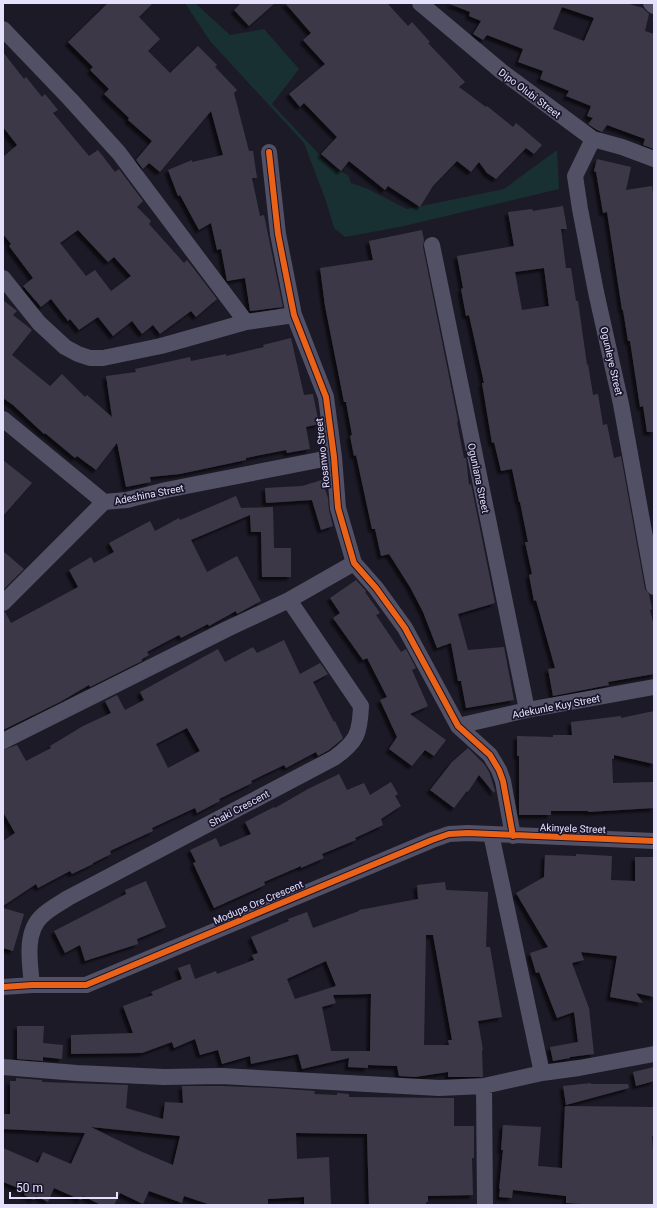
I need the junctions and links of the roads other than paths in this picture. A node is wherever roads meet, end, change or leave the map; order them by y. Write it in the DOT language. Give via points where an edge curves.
graph roads {
  1 [pos="420,3"];
  2 [pos="651,3"];
  3 [pos="654,6"];
  4 [pos="3,29"];
  5 [pos="593,139"];
  6 [pos="269,152"];
  7 [pos="654,159"];
  8 [pos="432,245"];
  9 [pos="3,278"];
  10 [pos="294,315"];
  11 [pos="246,322"];
  12 [pos="3,419"];
  13 [pos="334,457"];
  14 [pos="104,502"];
  15 [pos="354,563"];
  16 [pos="654,587"];
  17 [pos="289,600"];
  18 [pos="3,603"];
  19 [pos="654,686"];
  20 [pos="527,710"];
  21 [pos="458,726"];
  22 [pos="3,741"];
  23 [pos="491,834"];
  24 [pos="513,836"];
  25 [pos="654,841"];
  26 [pos="32,985"];
  27 [pos="4,991"];
  28 [pos="654,1054"];
  29 [pos="3,1067"];
  30 [pos="542,1073"];
  31 [pos="484,1086"];
  32 [pos="485,1205"];
  1 -- 5 [label="street, Dipo Olubi Street" via="501,71"];
  2 -- 3 [label="street"];
  4 -- 11 [label="street" via="119,153"];
  5 -- 7 [label="street, Dipo Olubi Street"];
  5 -- 16 [label="street, Ogunleye Street" via="575,176 596,292 621,404"];
  6 -- 10 [label="street, Rosanwo Street" via="278,234"];
  8 -- 20 [label="street, Ogunlana Street"];
  9 -- 11 [label="street" via="39,323 66,347 90,358 103,358 161,346"];
  10 -- 11 [label="street"];
  10 -- 13 [label="street, Rosanwo Street" via="326,397"];
  12 -- 14 [label="street"];
  13 -- 14 [label="street, Adeshina Street" via="127,500"];
  13 -- 15 [label="street, Rosanwo Street" via="338,508"];
  14 -- 18 [label="street, Adeshina Street"];
  15 -- 17 [label="street"];
  15 -- 21 [label="street, Rosanwo Street" via="405,628"];
  17 -- 22 [label="street"];
  17 -- 26 [label="street, Shaki Crescent" via="362,706 355,739 347,749 334,758 68,898 41,916 32,932"];
  19 -- 20 [label="street, Adekunle Kuy Street"];
  20 -- 21 [label="street, Adekunle Kuy Street"];
  21 -- 24 [label="street, Rosanwo Street" via="490,755 499,770"];
  23 -- 24 [label="street, Akinyele Street"];
  23 -- 26 [label="street, Modupe Ore Crescent" via="449,834 432,840 86,985"];
  23 -- 30 [label="street"];
  24 -- 25 [label="street, Akinyele Street"];
  26 -- 27 [label="street, Modupe Ore Crescent"];
  28 -- 30 [label="street"];
  29 -- 31 [label="street" via="77,1073 164,1077 222,1076 439,1088"];
  30 -- 31 [label="street"];
  31 -- 32 [label="street"];
}
